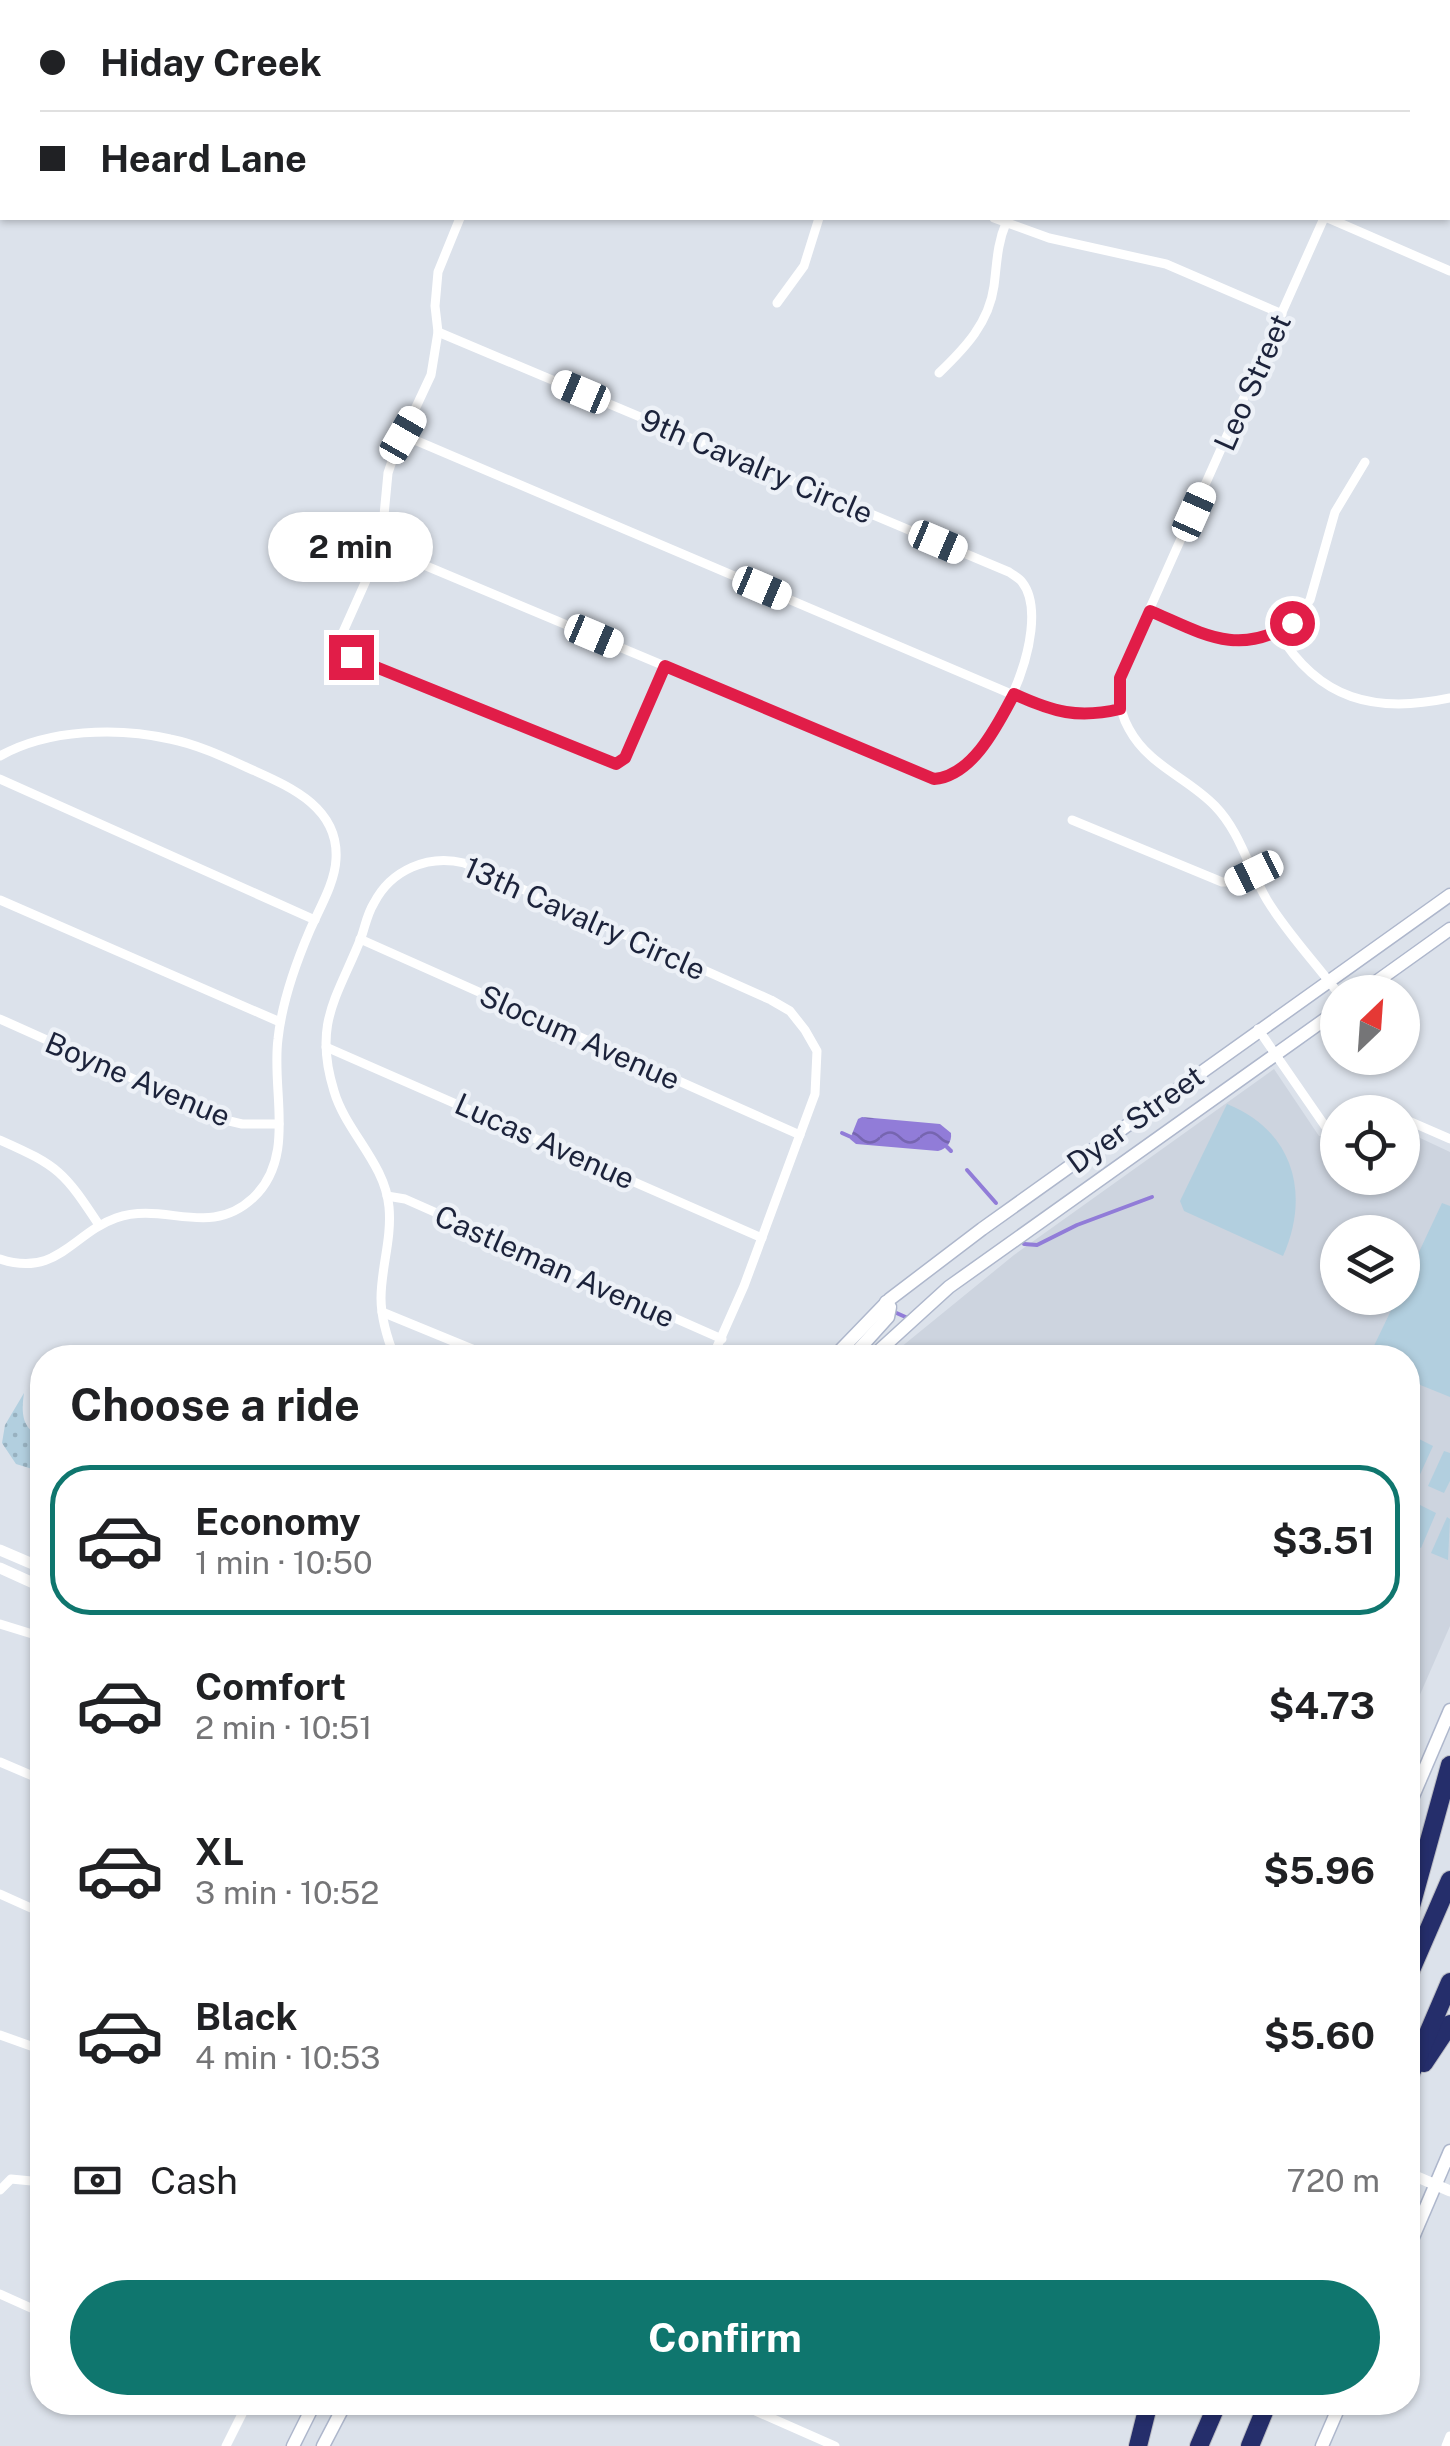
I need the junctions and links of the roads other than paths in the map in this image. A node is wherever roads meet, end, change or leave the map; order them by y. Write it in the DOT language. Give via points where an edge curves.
graph roads {
  1 [pos="459,220"];
  2 [pos="818,220"];
  3 [pos="999,220"];
  4 [pos="1325,220"];
  5 [pos="1331,220"];
  6 [pos="1006,223"];
  7 [pos="1450,270"];
  8 [pos="777,302"];
  9 [pos="1282,314"];
  10 [pos="438,332"];
  11 [pos="940,373"];
  12 [pos="403,435"];
  13 [pos="1364,462"];
  14 [pos="381,546"];
  15 [pos="1150,611"];
  16 [pos="1278,632"];
  17 [pos="665,666"];
  18 [pos="1014,694"];
  19 [pos="1450,698"];
  20 [pos="1120,709"];
  21 [pos="0,756"];
  22 [pos="0,779"];
  23 [pos="1072,820"];
  24 [pos="1254,873"];
  25 [pos="1450,895"];
  26 [pos="0,900"];
  27 [pos="315,920"];
  28 [pos="1450,929"];
  29 [pos="360,940"];
  30 [pos="1324,975"];
  31 [pos="1348,975"];
  32 [pos="1386,975"];
  33 [pos="1320,994"];
  34 [pos="0,1018"];
  35 [pos="280,1022"];
  36 [pos="1320,1022"];
  37 [pos="1258,1029"];
  38 [pos="326,1047"];
  39 [pos="1274,1052"];
  40 [pos="1158,1104"];
  41 [pos="1320,1119"];
  42 [pos="279,1124"];
  43 [pos="1175,1125"];
  44 [pos="1420,1126"];
  45 [pos="800,1135"];
  46 [pos="0,1140"];
  47 [pos="1450,1140"];
  48 [pos="387,1196"];
  49 [pos="99,1225"];
  50 [pos="762,1238"];
  51 [pos="0,1259"];
  52 [pos="886,1302"];
  53 [pos="382,1312"];
  54 [pos="722,1339"];
  55 [pos="389,1345"];
  56 [pos="462,1345"];
  57 [pos="719,1345"];
  58 [pos="845,1345"];
  59 [pos="863,1345"];
  60 [pos="885,1345"];
  61 [pos="0,1550"];
  62 [pos="30,1563"];
  63 [pos="0,1568"];
  64 [pos="30,1582"];
  65 [pos="0,1624"];
  66 [pos="30,1634"];
  67 [pos="1450,1710"];
  68 [pos="0,1762"];
  69 [pos="1450,1766"];
  70 [pos="30,1775"];
  71 [pos="1420,1780"];
  72 [pos="1420,1874"];
  73 [pos="1450,1880"];
  74 [pos="0,1894"];
  75 [pos="30,1908"];
  76 [pos="1420,1949"];
  77 [pos="1450,1982"];
  78 [pos="1450,2024"];
  79 [pos="0,2035"];
  80 [pos="30,2046"];
  81 [pos="1420,2052"];
  82 [pos="1420,2070"];
  83 [pos="1450,2151"];
  84 [pos="1420,2178"];
  85 [pos="30,2181"];
  86 [pos="1435,2185"];
  87 [pos="0,2190"];
  88 [pos="1450,2192"];
  89 [pos="1420,2221"];
  90 [pos="0,2294"];
  91 [pos="30,2308"];
  92 [pos="241,2415"];
  93 [pos="308,2415"];
  94 [pos="339,2415"];
  95 [pos="765,2415"];
  96 [pos="1142,2415"];
  97 [pos="1145,2415"];
  98 [pos="1212,2415"];
  99 [pos="1263,2415"];
  100 [pos="1335,2415"];
  101 [pos="1450,2436"];
  102 [pos="226,2446"];
  103 [pos="292,2446"];
  104 [pos="323,2446"];
  105 [pos="835,2446"];
  106 [pos="1128,2446"];
  107 [pos="1138,2446"];
  108 [pos="1199,2446"];
  109 [pos="1250,2446"];
  110 [pos="1322,2446"];
  111 [pos="1446,2446"];
  1 -- 10 [label="street" via="438,272"];
  2 -- 8 [label="street" via="804,266"];
  3 -- 6 [label="street"];
  4 -- 9 [label="street, Leo Street"];
  5 -- 7 [label="street"];
  6 -- 9 [label="street" via="1166,264"];
  6 -- 11 [label="street" via="983,322"];
  9 -- 15 [label="street, Leo Street"];
  10 -- 12 [label="street" via="431,376"];
  10 -- 18 [label="street, 9th Cavalry Circle" via="1009,572 1029,600 1027,650"];
  12 -- 14 [label="street" via="388,472"];
  12 -- 18 [label="street"];
  13 -- 16 [label="street" via="1335,512 1310,600"];
  14 -- 17 [label="street"];
  14 -- 17 [label="street" via="343,632 341,646 351,657 616,764 625,758"];
  15 -- 16 [label="street" via="1221,640 1250,641"];
  15 -- 20 [label="street, Leo Street" via="1120,678"];
  16 -- 19 [label="street" via="1308,671 1372,704"];
  17 -- 18 [label="street, 9th Cavalry Circle" via="934,779 952,775 973,755"];
  18 -- 20 [label="street" via="1061,714"];
  20 -- 24 [label="street" via="1154,761 1214,806 1244,846"];
  21 -- 27 [label="street" via="58,736 168,738 299,791 324,817 336,858"];
  22 -- 27 [label="street"];
  23 -- 24 [label="street" via="1222,882"];
  24 -- 30 [label="street"];
  25 -- 31 [label="main road, Dyer Street"];
  26 -- 35 [label="street"];
  27 -- 35 [label="street"];
  28 -- 32 [label="main road"];
  29 -- 38 [label="street, 13th Cavalry Circle" via="334,995"];
  29 -- 45 [label="street, Slocum Avenue"];
  29 -- 45 [label="street, 13th Cavalry Circle" via="374,901 393,878 437,859 464,863 790,1011 817,1051 815,1094"];
  33 -- 37 [label="main road, Dyer Street"];
  34 -- 42 [label="street, Boyne Avenue" via="225,1120"];
  35 -- 42 [label="street"];
  36 -- 39 [label="main road, Dyer Street"];
  37 -- 39 [label="street"];
  37 -- 40 [label="main road, Dyer Street"];
  38 -- 48 [label="street, 13th Cavalry Circle" via="334,1092"];
  38 -- 50 [label="street, Lucas Avenue"];
  39 -- 41 [label="street"];
  39 -- 43 [label="main road, Dyer Street"];
  40 -- 43 [label="main road"];
  40 -- 52 [label="main road, Dyer Street"];
  42 -- 49 [label="street" via="269,1177 240,1208 207,1219 133,1213"];
  43 -- 60 [label="main road, Dyer Street" via="949,1287"];
  44 -- 47 [label="street"];
  45 -- 50 [label="street, 13th Cavalry Circle"];
  46 -- 49 [label="street" via="70,1180"];
  48 -- 53 [label="street, 13th Cavalry Circle"];
  48 -- 54 [label="street, Castleman Avenue"];
  49 -- 51 [label="street" via="55,1256 20,1263"];
  50 -- 54 [label="street, 13th Cavalry Circle"];
  52 -- 58 [label="main road, Dyer Street"];
  52 -- 59 [label="main road" via="888,1318"];
  53 -- 55 [label="street, 13th Cavalry Circle"];
  53 -- 56 [label="street"];
  54 -- 57 [label="street, 13th Cavalry Circle"];
  61 -- 62 [label="street"];
  63 -- 64 [label="street"];
  65 -- 66 [label="street"];
  67 -- 71 [label="main road"];
  68 -- 70 [label="street"];
  69 -- 72 [label="highway"];
  73 -- 76 [label="highway"];
  74 -- 75 [label="street"];
  77 -- 81 [label="highway"];
  78 -- 82 [label="highway"];
  79 -- 80 [label="street"];
  83 -- 86 [label="main road"];
  84 -- 86 [label="street"];
  85 -- 87 [label="street" via="11,2179"];
  86 -- 88 [label="street"];
  86 -- 89 [label="main road"];
  90 -- 91 [label="street"];
  92 -- 102 [label="street"];
  93 -- 103 [label="main road"];
  94 -- 104 [label="main road"];
  95 -- 105 [label="street"];
  96 -- 106 [label="main road"];
  97 -- 107 [label="highway"];
  98 -- 108 [label="highway"];
  99 -- 109 [label="highway"];
  100 -- 110 [label="main road"];
  101 -- 111 [label="street"];
}
